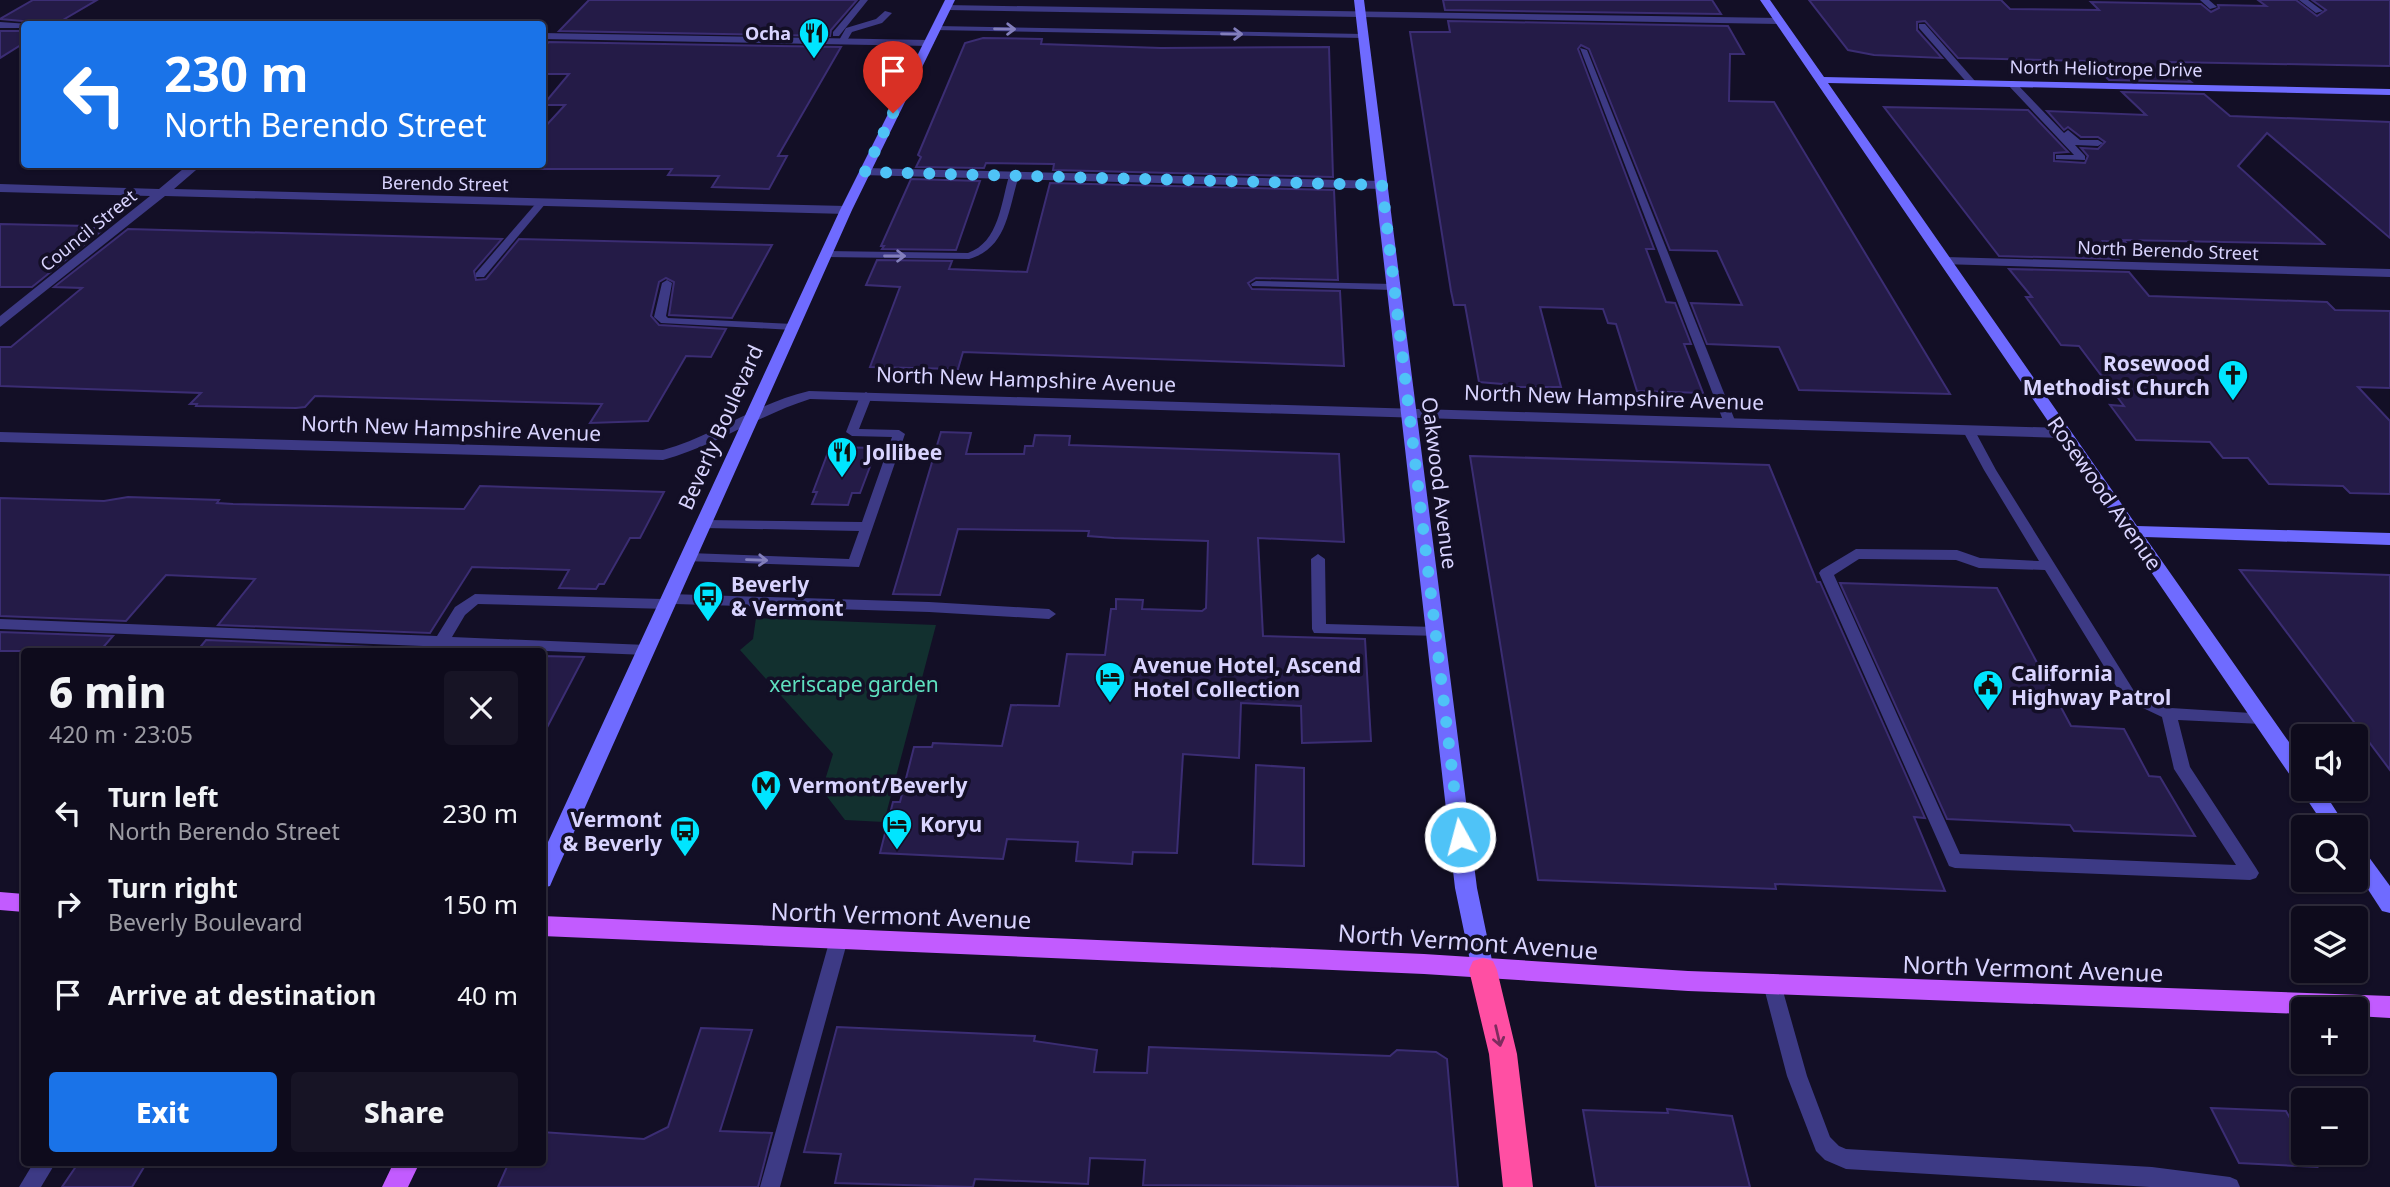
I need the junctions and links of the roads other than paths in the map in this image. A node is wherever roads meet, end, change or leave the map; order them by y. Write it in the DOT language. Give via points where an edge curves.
graph roads {
  1 [pos="864,0"];
  2 [pos="1359,0"];
  3 [pos="1765,0"];
  4 [pos="2204,0"];
  5 [pos="2303,0"];
  6 [pos="948,3"];
  7 [pos="2213,7"];
  8 [pos="2319,11"];
  9 [pos="888,13"];
  10 [pos="1361,15"];
  11 [pos="1779,21"];
  12 [pos="0,25"];
  13 [pos="21,25"];
  14 [pos="1922,26"];
  15 [pos="936,27"];
  16 [pos="546,36"];
  17 [pos="1363,36"];
  18 [pos="837,41"];
  19 [pos="929,43"];
  20 [pos="1583,50"];
  21 [pos="1822,79"];
  22 [pos="1972,83"];
  23 [pos="2016,83"];
  24 [pos="2390,92"];
  25 [pos="2098,143"];
  26 [pos="2059,157"];
  27 [pos="192,168"];
  28 [pos="865,172"];
  29 [pos="1014,176"];
  30 [pos="1382,185"];
  31 [pos="0,188"];
  32 [pos="162,193"];
  33 [pos="541,203"];
  34 [pos="846,210"];
  35 [pos="826,254"];
  36 [pos="1945,261"];
  37 [pos="2390,273"];
  38 [pos="480,275"];
  39 [pos="667,283"];
  40 [pos="1256,284"];
  41 [pos="1393,287"];
  42 [pos="0,323"];
  43 [pos="793,327"];
  44 [pos="866,396"];
  45 [pos="1408,412"];
  46 [pos="754,418"];
  47 [pos="1730,423"];
  48 [pos="1969,431"];
  49 [pos="2063,433"];
  50 [pos="0,437"];
  51 [pos="705,524"];
  52 [pos="867,527"];
  53 [pos="2131,531"];
  54 [pos="2390,541"];
  55 [pos="689,558"];
  56 [pos="1318,559"];
  57 [pos="2051,566"];
  58 [pos="669,601"];
  59 [pos="1049,614"];
  60 [pos="0,624"];
  61 [pos="1436,632"];
  62 [pos="441,642"];
  63 [pos="647,650"];
  64 [pos="2169,714"];
  65 [pos="2262,718"];
  66 [pos="2291,760"];
  67 [pos="546,870"];
  68 [pos="2368,873"];
  69 [pos="0,901"];
  70 [pos="21,903"];
  71 [pos="2390,905"];
  72 [pos="546,926"];
  73 [pos="839,939"];
  74 [pos="1483,970"];
  75 [pos="1772,984"];
  76 [pos="2390,1007"];
  77 [pos="43,1166"];
  78 [pos="405,1166"];
  79 [pos="29,1187"];
  80 [pos="395,1187"];
  81 [pos="770,1187"];
  82 [pos="1518,1187"];
  83 [pos="2230,1187"];
  1 -- 18 [label="lane"];
  2 -- 10 [label="street, Oakwood Avenue"];
  3 -- 11 [label="street, Rosewood Avenue"];
  4 -- 7 [label="lane"];
  5 -- 8 [label="lane"];
  6 -- 10 [label="street"];
  6 -- 15 [label="street, Beverly Boulevard"];
  9 -- 18 [label="lane" via="849,30"];
  10 -- 11 [label="street"];
  10 -- 17 [label="street, Oakwood Avenue"];
  11 -- 21 [label="street, Rosewood Avenue"];
  12 -- 13 [label="street"];
  14 -- 22 [label="lane"];
  15 -- 17 [label="lane, one-way"];
  15 -- 19 [label="street, Beverly Boulevard"];
  16 -- 18 [label="street"];
  17 -- 30 [label="street, Oakwood Avenue"];
  18 -- 19 [label="street"];
  19 -- 28 [label="street, Beverly Boulevard"];
  20 -- 47 [label="lane"];
  21 -- 22 [label="street, North Heliotrope Drive"];
  21 -- 36 [label="street, Rosewood Avenue"];
  22 -- 23 [label="street, North Heliotrope Drive"];
  23 -- 24 [label="street, North Heliotrope Drive"];
  23 -- 25 [label="lane" via="2077,143"];
  23 -- 26 [label="lane" via="2082,158"];
  27 -- 32 [label="street, Council Street"];
  28 -- 29 [label="street"];
  28 -- 34 [label="street, Beverly Boulevard"];
  29 -- 30 [label="street"];
  35 -- 29 [label="lane, one-way" via="984,253 993,245"];
  30 -- 41 [label="street, Oakwood Avenue"];
  31 -- 32 [label="street, Berendo Street"];
  32 -- 33 [label="street, Berendo Street"];
  32 -- 42 [label="street, Council Street"];
  33 -- 34 [label="street, Berendo Street"];
  33 -- 38 [label="lane"];
  34 -- 35 [label="street, Beverly Boulevard"];
  35 -- 43 [label="street, Beverly Boulevard"];
  36 -- 37 [label="street, North Berendo Street"];
  36 -- 49 [label="street, Rosewood Avenue"];
  39 -- 43 [label="lane" via="660,306 660,317 666,321"];
  40 -- 41 [label="lane"];
  41 -- 45 [label="street, Oakwood Avenue"];
  43 -- 46 [label="street, Beverly Boulevard"];
  44 -- 45 [label="street, North New Hampshire Avenue"];
  44 -- 46 [label="street, North New Hampshire Avenue" via="809,395 785,401"];
  44 -- 52 [label="lane" via="852,432 899,435"];
  45 -- 47 [label="street, North New Hampshire Avenue"];
  45 -- 61 [label="street, Oakwood Avenue"];
  46 -- 50 [label="street, North New Hampshire Avenue" via="679,452 638,456"];
  46 -- 51 [label="street, Beverly Boulevard"];
  47 -- 48 [label="street, North New Hampshire Avenue"];
  48 -- 49 [label="street, North New Hampshire Avenue"];
  48 -- 57 [label="lane"];
  49 -- 53 [label="street, Rosewood Avenue"];
  51 -- 52 [label="lane"];
  51 -- 55 [label="street, Beverly Boulevard"];
  55 -- 52 [label="lane, one-way" via="854,564"];
  53 -- 54 [label="street"];
  53 -- 65 [label="street, Rosewood Avenue"];
  55 -- 58 [label="street, Beverly Boulevard"];
  56 -- 61 [label="lane" via="1319,629"];
  57 -- 64 [label="lane" via="2129,695"];
  57 -- 64 [label="lane" via="1979,563 1957,555 1856,554 1826,573 1955,861 2250,873 2182,769"];
  58 -- 59 [label="lane"];
  58 -- 62 [label="lane" via="475,599 460,611"];
  58 -- 63 [label="street, Beverly Boulevard"];
  60 -- 62 [label="lane"];
  61 -- 74 [label="street, Oakwood Avenue" via="1466,888"];
  62 -- 63 [label="lane"];
  63 -- 67 [label="street, Beverly Boulevard"];
  64 -- 65 [label="lane"];
  65 -- 66 [label="street, Rosewood Avenue"];
  68 -- 71 [label="street"];
  69 -- 70 [label="main road"];
  72 -- 73 [label="main road, North Vermont Avenue"];
  73 -- 74 [label="main road, North Vermont Avenue"];
  73 -- 81 [label="lane"];
  74 -- 75 [label="main road, North Vermont Avenue"];
  74 -- 82 [label="highway, one-way" via="1503,1054"];
  75 -- 76 [label="main road, North Vermont Avenue"];
  75 -- 83 [label="lane" via="1797,1076 1823,1144 1832,1153 1846,1159 2152,1177"];
  77 -- 79 [label="lane"];
  78 -- 80 [label="main road"];
}
